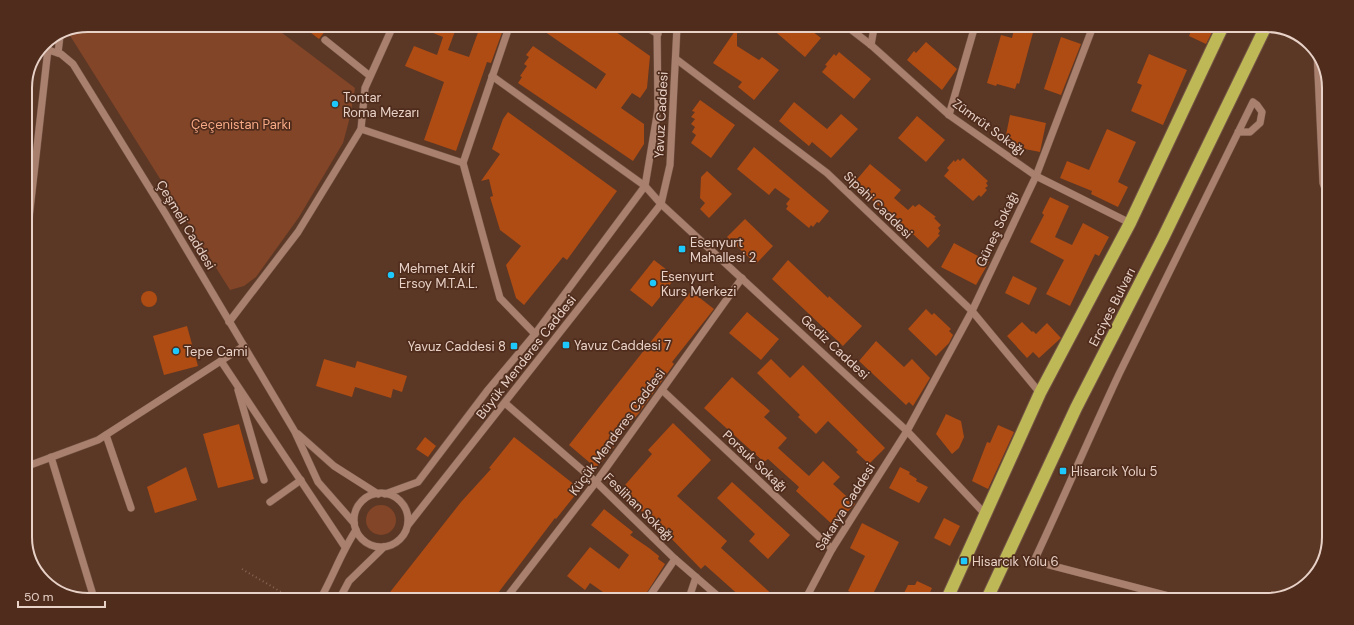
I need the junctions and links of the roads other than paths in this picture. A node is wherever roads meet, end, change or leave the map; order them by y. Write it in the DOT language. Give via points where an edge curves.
graph roads {
  1 [pos="390,32"];
  2 [pos="507,32"];
  3 [pos="658,32"];
  4 [pos="677,32"];
  5 [pos="854,32"];
  6 [pos="873,32"];
  7 [pos="973,32"];
  8 [pos="1091,32"];
  9 [pos="1220,32"];
  10 [pos="1263,32"];
  11 [pos="59,40"];
  12 [pos="325,40"];
  13 [pos="871,45"];
  14 [pos="48,49"];
  15 [pos="44,53"];
  16 [pos="58,53"];
  17 [pos="676,59"];
  18 [pos="1318,67"];
  19 [pos="370,76"];
  20 [pos="492,76"];
  21 [pos="949,115"];
  22 [pos="361,129"];
  23 [pos="1238,132"];
  24 [pos="1322,161"];
  25 [pos="462,163"];
  26 [pos="1036,176"];
  27 [pos="32,182"];
  28 [pos="645,186"];
  29 [pos="661,204"];
  30 [pos="1130,223"];
  31 [pos="742,278"];
  32 [pos="972,311"];
  33 [pos="229,322"];
  34 [pos="535,334"];
  35 [pos="244,346"];
  36 [pos="221,361"];
  37 [pos="236,383"];
  38 [pos="662,390"];
  39 [pos="1040,393"];
  40 [pos="505,403"];
  41 [pos="907,431"];
  42 [pos="294,432"];
  43 [pos="106,435"];
  44 [pos="51,457"];
  45 [pos="32,464"];
  46 [pos="264,480"];
  47 [pos="301,480"];
  48 [pos="596,482"];
  49 [pos="382,494"];
  50 [pos="270,502"];
  51 [pos="131,508"];
  52 [pos="986,515"];
  53 [pos="408,525"];
  54 [pos="355,527"];
  55 [pos="345,547"];
  56 [pos="384,547"];
  57 [pos="832,550"];
  58 [pos="675,559"];
  59 [pos="696,577"];
  60 [pos="92,593"];
  61 [pos="324,593"];
  62 [pos="342,593"];
  63 [pos="510,593"];
  64 [pos="652,593"];
  65 [pos="690,593"];
  66 [pos="714,593"];
  67 [pos="809,593"];
  68 [pos="950,593"];
  69 [pos="990,593"];
  70 [pos="1157,593"];
  1 -- 19 [label="street"];
  2 -- 20 [label="street"];
  3 -- 28 [label="street, Yavuz Caddesi" via="658,109"];
  4 -- 17 [label="street, Yavuz Caddesi"];
  5 -- 13 [label="street, Zümrüt Sokağı"];
  6 -- 13 [label="street"];
  7 -- 21 [label="street"];
  8 -- 26 [label="street, Güneş Sokağı"];
  9 -- 30 [label="highway, Erciyes Bulvarı"];
  10 -- 69 [label="highway, Erciyes Bulvarı" via="1163,238 1076,408"];
  11 -- 16 [label="street"];
  12 -- 19 [label="street"];
  13 -- 21 [label="street, Zümrüt Sokağı"];
  14 -- 16 [label="street, Çeşmeli Caddesi"];
  15 -- 27 [label="street"];
  16 -- 33 [label="street, Çeşmeli Caddesi" via="73,64"];
  17 -- 29 [label="street, Yavuz Caddesi" via="670,165"];
  17 -- 32 [label="street, Sipahi Caddesi" via="827,173"];
  18 -- 24 [label="street"];
  19 -- 22 [label="street" via="365,88"];
  20 -- 25 [label="street"];
  20 -- 28 [label="street, Gediz Caddesi"];
  21 -- 26 [label="street, Zümrüt Sokağı"];
  22 -- 25 [label="street"];
  22 -- 33 [label="street" via="298,232"];
  23 -- 70 [label="street" via="1119,374 1034,561"];
  25 -- 34 [label="street" via="500,298"];
  26 -- 30 [label="street, Zümrüt Sokağı"];
  26 -- 32 [label="street, Güneş Sokağı"];
  28 -- 29 [label="street, Gediz Caddesi"];
  28 -- 34 [label="street, Büyük Menderes Caddesi"];
  29 -- 31 [label="street, Gediz Caddesi"];
  29 -- 40 [label="street, Büyük Menderes Caddesi"];
  30 -- 39 [label="highway, Erciyes Bulvarı"];
  31 -- 38 [label="street, Küçük Menderes Caddesi"];
  31 -- 41 [label="street, Gediz Caddesi"];
  32 -- 39 [label="street, Sipahi Caddesi"];
  32 -- 41 [label="street, Güneş Sokağı"];
  33 -- 35 [label="street, Çeşmeli Caddesi"];
  34 -- 49 [label="street, Büyük Menderes Caddesi" via="487,391 418,482"];
  35 -- 36 [label="street"];
  35 -- 42 [label="street, Çeşmeli Caddesi"];
  36 -- 37 [label="street"];
  36 -- 43 [label="street"];
  37 -- 46 [label="street"];
  37 -- 47 [label="street"];
  38 -- 48 [label="street, Küçük Menderes Caddesi"];
  38 -- 57 [label="street, Porsuk Sokağı"];
  39 -- 52 [label="highway, Erciyes Bulvarı"];
  40 -- 48 [label="street, Feslihan Sokağı"];
  40 -- 53 [label="street, Büyük Menderes Caddesi"];
  41 -- 52 [label="street, Gediz Caddesi"];
  41 -- 57 [label="street, Sakarya Caddesi"];
  42 -- 49 [label="street, Çeşmeli Caddesi" via="334,466"];
  42 -- 54 [label="street, Çeşmeli Caddesi" via="318,482"];
  43 -- 44 [label="street"];
  43 -- 51 [label="street"];
  44 -- 45 [label="street"];
  44 -- 60 [label="street"];
  47 -- 50 [label="street"];
  47 -- 55 [label="street"];
  48 -- 58 [label="street, Feslihan Sokağı"];
  48 -- 63 [label="street, Küçük Menderes Caddesi"];
  49 -- 53 [label="street" via="398,499 406,511"];
  49 -- 54 [label="street" via="365,499 360,504 354,516"];
  52 -- 68 [label="highway, Erciyes Bulvarı"];
  53 -- 56 [label="street" via="406,532 397,542"];
  54 -- 55 [label="street"];
  54 -- 56 [label="street" via="364,542"];
  55 -- 61 [label="street"];
  56 -- 62 [label="street" via="349,581"];
  57 -- 67 [label="street, Sakarya Caddesi"];
  58 -- 59 [label="street, Feslihan Sokağı"];
  58 -- 64 [label="street"];
  59 -- 65 [label="street"];
  59 -- 66 [label="street, Feslihan Sokağı"];
}
